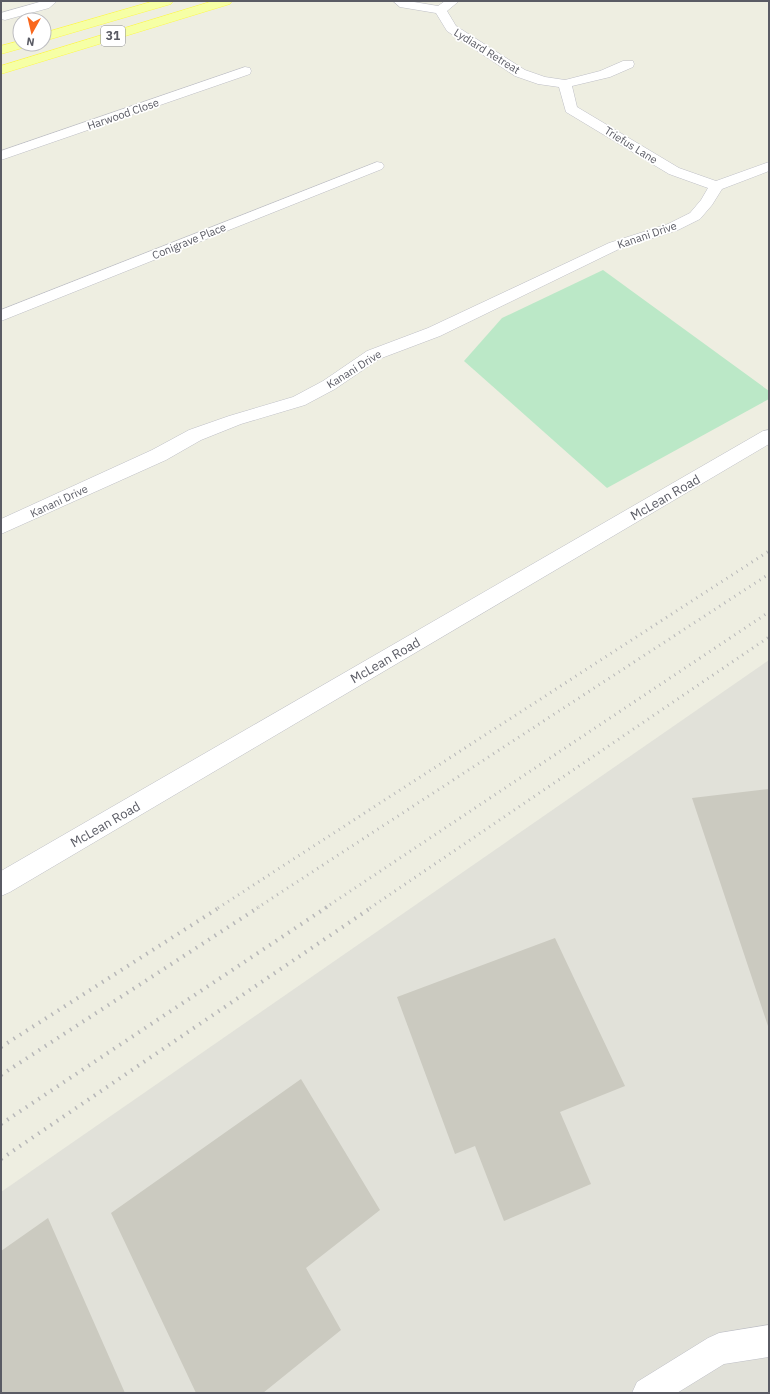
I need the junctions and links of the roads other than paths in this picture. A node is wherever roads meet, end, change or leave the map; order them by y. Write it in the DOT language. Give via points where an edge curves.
graph roads {
  1 [pos="51,1"];
  2 [pos="167,1"];
  3 [pos="226,1"];
  4 [pos="399,1"];
  5 [pos="453,1"];
  6 [pos="440,10"];
  7 [pos="5,16"];
  8 [pos="52,35"];
  9 [pos="12,47"];
  10 [pos="1,50"];
  11 [pos="628,64"];
  12 [pos="1,70"];
  13 [pos="245,71"];
  14 [pos="565,84"];
  15 [pos="1,156"];
  16 [pos="378,166"];
  17 [pos="769,166"];
  18 [pos="716,186"];
  19 [pos="1,316"];
  20 [pos="769,436"];
  21 [pos="1,527"];
  22 [pos="1,884"];
  23 [pos="769,1341"];
  24 [pos="648,1393"];
  1 -- 7 [label="street"];
  2 -- 8 [label="main road, 31"];
  3 -- 12 [label="main road, 31"];
  4 -- 6 [label="street"];
  5 -- 6 [label="street"];
  6 -- 14 [label="street, Lydiard Retreat" via="451,28 520,73 543,81"];
  9 -- 10 [label="main road"];
  11 -- 14 [label="street, Lydiard Retreat" via="605,74"];
  13 -- 15 [label="street, Harwood Close"];
  14 -- 18 [label="street, Triefus Lane" via="571,109 674,171"];
  16 -- 19 [label="street, Conigrave Place"];
  17 -- 18 [label="street"];
  18 -- 21 [label="street, Kanani Drive" via="695,216 673,227 614,246 434,332 373,355 329,385 299,401 195,435 159,455"];
  20 -- 22 [label="street, McLean Road"];
  23 -- 24 [label="street" via="719,1349"];
}
